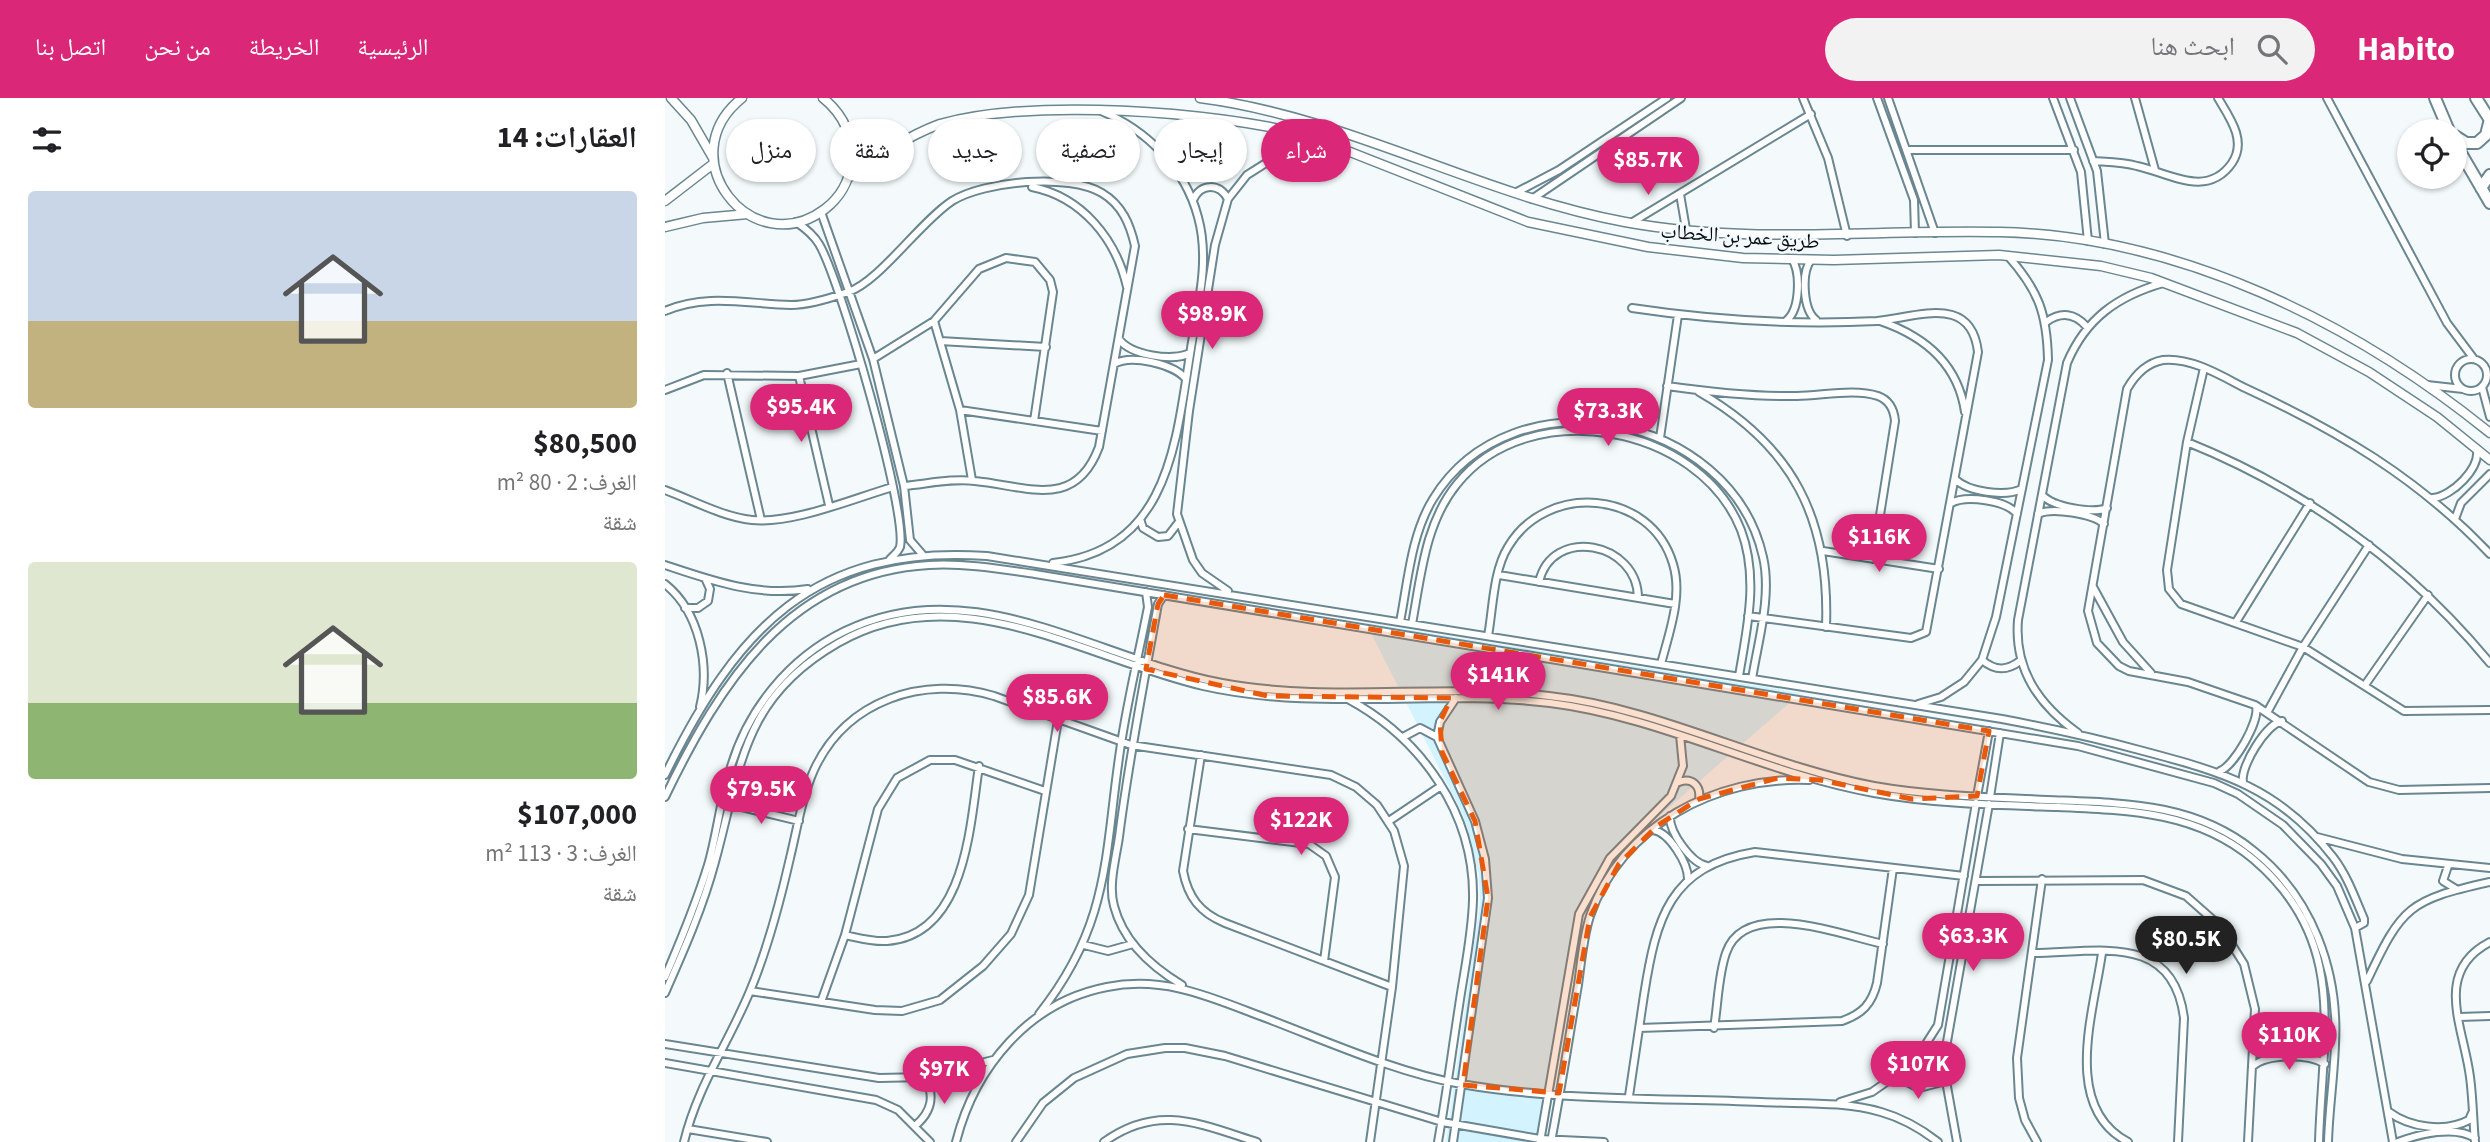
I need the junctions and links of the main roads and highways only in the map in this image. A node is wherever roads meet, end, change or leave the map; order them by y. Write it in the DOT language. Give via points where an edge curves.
graph roads {
  1 [pos="2435,98"];
  2 [pos="2476,98"];
  3 [pos="2444,119"];
  4 [pos="2490,120"];
  5 [pos="2467,144"];
  6 [pos="2467,164"];
  7 [pos="2490,175"];
  8 [pos="2481,188"];
  9 [pos="2490,203"];
  1 -- 3 [label="main road"];
  2 -- 4 [label="main road"];
  4 -- 5 [label="main road" via="2486,135"];
  6 -- 8 [label="main road"];
  7 -- 8 [label="main road"];
  8 -- 9 [label="main road"];
}
